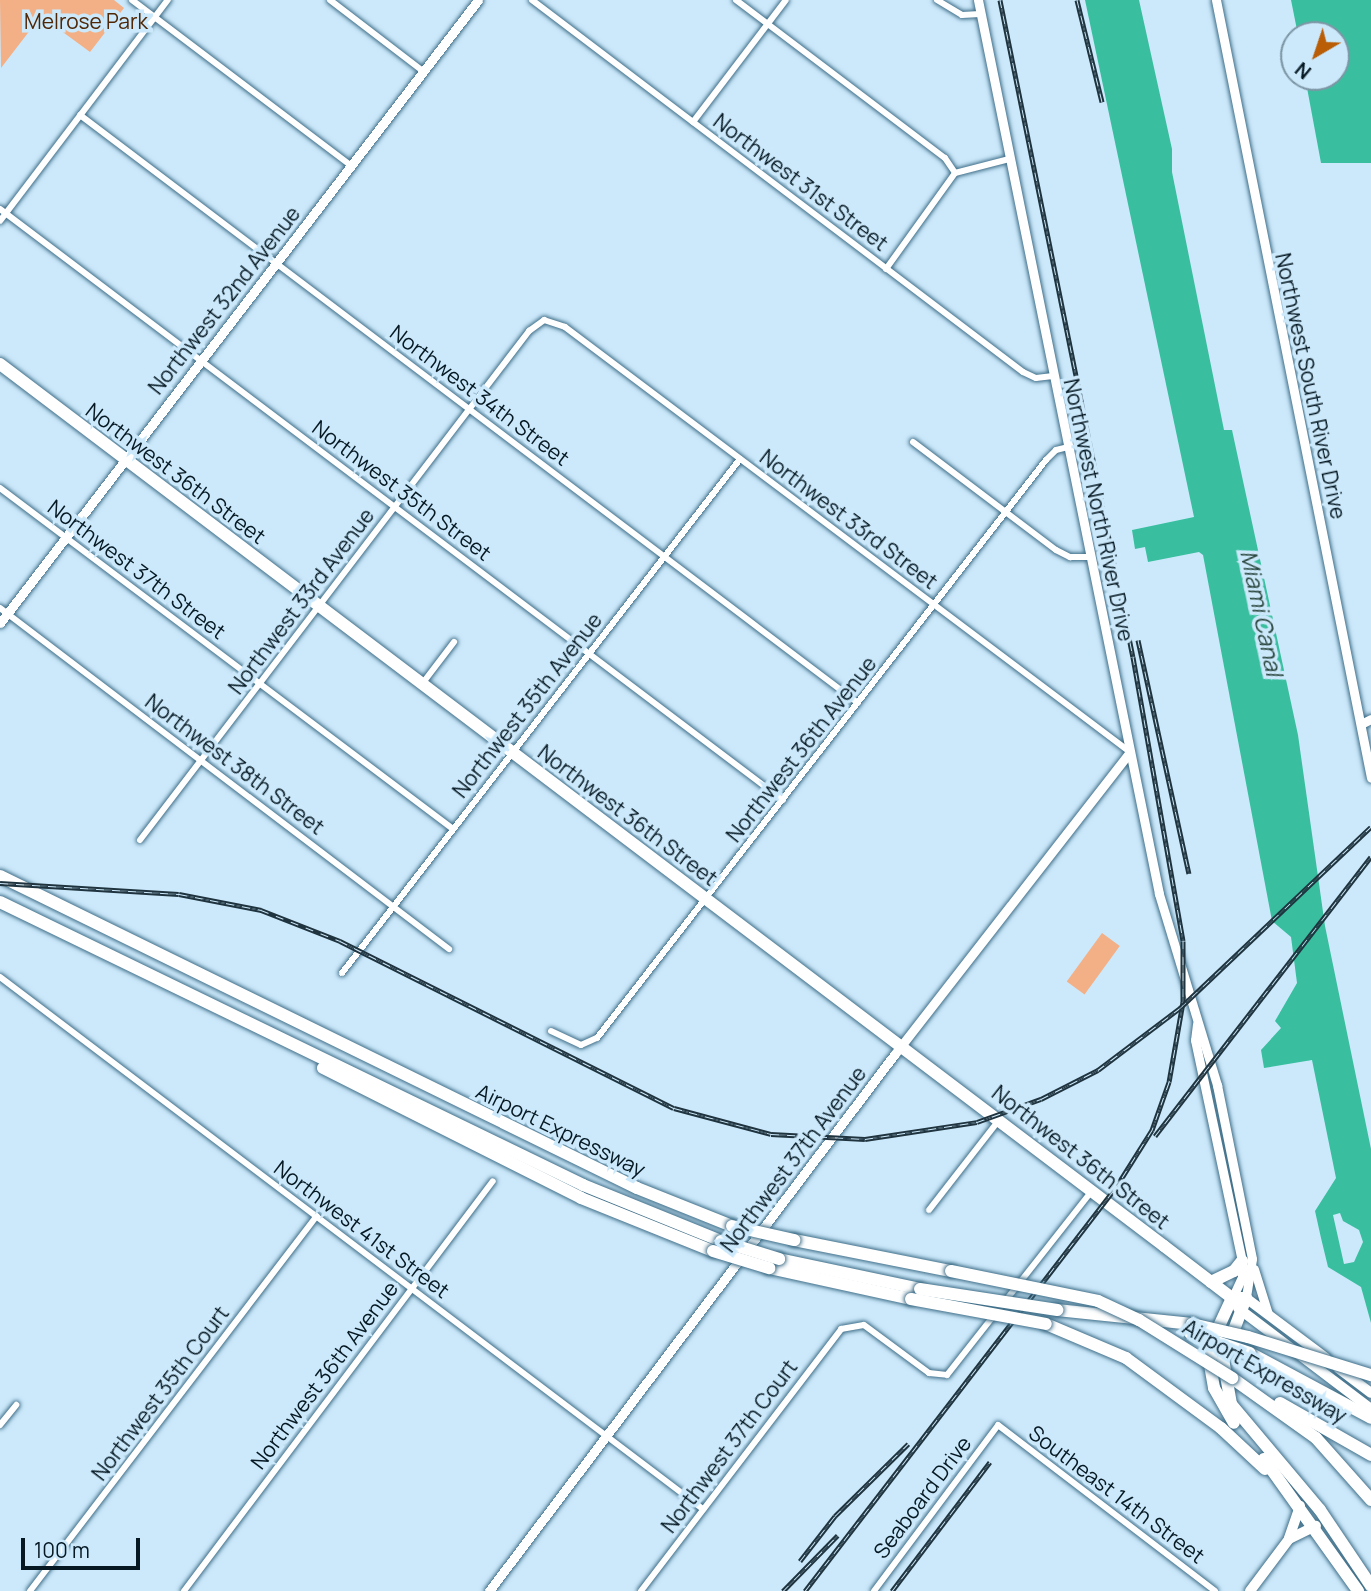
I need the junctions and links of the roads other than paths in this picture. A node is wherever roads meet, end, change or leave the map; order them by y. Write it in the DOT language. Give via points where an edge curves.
graph roads {
  1 [pos="132,0"];
  2 [pos="168,0"];
  3 [pos="330,0"];
  4 [pos="478,0"];
  5 [pos="532,0"];
  6 [pos="736,0"];
  7 [pos="786,0"];
  8 [pos="937,0"];
  9 [pos="978,0"];
  10 [pos="1216,0"];
  11 [pos="980,14"];
  12 [pos="155,18"];
  13 [pos="768,24"];
  14 [pos="423,71"];
  15 [pos="80,116"];
  16 [pos="693,122"];
  17 [pos="1009,159"];
  18 [pos="351,165"];
  19 [pos="955,173"];
  20 [pos="3,211"];
  21 [pos="0,221"];
  22 [pos="276,262"];
  23 [pos="886,269"];
  24 [pos="544,320"];
  25 [pos="201,359"];
  26 [pos="0,364"];
  27 [pos="1053,376"];
  28 [pos="470,409"];
  29 [pos="913,442"];
  30 [pos="1068,447"];
  31 [pos="125,457"];
  32 [pos="740,459"];
  33 [pos="0,488"];
  34 [pos="395,506"];
  35 [pos="1006,514"];
  36 [pos="65,537"];
  37 [pos="664,556"];
  38 [pos="1091,557"];
  39 [pos="319,606"];
  40 [pos="934,606"];
  41 [pos="3,611"];
  42 [pos="0,623"];
  43 [pos="454,642"];
  44 [pos="589,653"];
  45 [pos="260,684"];
  46 [pos="422,684"];
  47 [pos="859,703"];
  48 [pos="1371,719"];
  49 [pos="1361,723"];
  50 [pos="513,752"];
  51 [pos="1130,752"];
  52 [pos="201,759"];
  53 [pos="1371,778"];
  54 [pos="783,800"];
  55 [pos="453,829"];
  56 [pos="140,840"];
  57 [pos="0,876"];
  58 [pos="708,898"];
  59 [pos="0,902"];
  60 [pos="394,906"];
  61 [pos="449,949"];
  62 [pos="342,973"];
  63 [pos="0,977"];
  64 [pos="1197,1024"];
  65 [pos="551,1031"];
  66 [pos="902,1045"];
  67 [pos="1000,1118"];
  68 [pos="493,1181"];
  69 [pos="1226,1184"];
  70 [pos="1237,1184"];
  71 [pos="1093,1190"];
  72 [pos="929,1210"];
  73 [pos="317,1216"];
  74 [pos="1247,1264"];
  75 [pos="1211,1282"];
  76 [pos="411,1289"];
  77 [pos="915,1294"];
  78 [pos="1233,1298"];
  79 [pos="1246,1298"];
  80 [pos="1240,1311"];
  81 [pos="1268,1314"];
  82 [pos="1191,1329"];
  83 [pos="1371,1375"];
  84 [pos="1371,1392"];
  85 [pos="16,1405"];
  86 [pos="1371,1409"];
  87 [pos="1285,1411"];
  88 [pos="1371,1418"];
  89 [pos="998,1425"];
  90 [pos="0,1426"];
  91 [pos="606,1436"];
  92 [pos="1371,1455"];
  93 [pos="1286,1488"];
  94 [pos="1371,1500"];
  95 [pos="1300,1506"];
  96 [pos="704,1509"];
  97 [pos="1316,1526"];
  98 [pos="1289,1539"];
  99 [pos="1344,1542"];
  100 [pos="1371,1586"];
  101 [pos="30,1591"];
  102 [pos="184,1591"];
  103 [pos="489,1591"];
  104 [pos="641,1591"];
  105 [pos="874,1591"];
  106 [pos="1214,1591"];
  107 [pos="1250,1591"];
  108 [pos="1357,1591"];
  1 -- 12 [label="street"];
  2 -- 12 [label="street"];
  3 -- 14 [label="street"];
  4 -- 14 [label="main road, Northwest 32nd Avenue"];
  5 -- 16 [label="street, Northwest 31st Street"];
  6 -- 13 [label="street"];
  7 -- 13 [label="street"];
  8 -- 11 [label="street" via="962,15"];
  9 -- 11 [label="main road, Northwest North River Drive"];
  10 -- 49 [label="main road, Northwest South River Drive"];
  11 -- 17 [label="main road, Northwest North River Drive"];
  12 -- 15 [label="street"];
  12 -- 18 [label="street"];
  13 -- 16 [label="street"];
  13 -- 19 [label="street" via="945,158"];
  14 -- 18 [label="main road, Northwest 32nd Avenue"];
  15 -- 20 [label="street"];
  15 -- 22 [label="street, Northwest 34th Street"];
  16 -- 23 [label="street, Northwest 31st Street"];
  17 -- 19 [label="street"];
  17 -- 27 [label="main road, Northwest North River Drive"];
  18 -- 22 [label="main road, Northwest 32nd Avenue"];
  19 -- 23 [label="street"];
  20 -- 21 [label="street"];
  20 -- 25 [label="street, Northwest 35th Street"];
  22 -- 25 [label="main road, Northwest 32nd Avenue"];
  22 -- 28 [label="street, Northwest 34th Street"];
  23 -- 27 [label="street, Northwest 31st Street" via="1023,372"];
  24 -- 28 [label="street, Northwest 33rd Avenue" via="529,331"];
  24 -- 32 [label="street, Northwest 33rd Street" via="565,327"];
  25 -- 31 [label="main road, Northwest 32nd Avenue"];
  25 -- 34 [label="street, Northwest 35th Street"];
  26 -- 31 [label="highway, Northwest 36th Street"];
  27 -- 30 [label="main road, Northwest North River Drive"];
  28 -- 34 [label="street, Northwest 33rd Avenue"];
  28 -- 37 [label="street, Northwest 34th Street"];
  29 -- 35 [label="street"];
  30 -- 35 [label="street, Northwest 36th Avenue" via="1051,455"];
  30 -- 38 [label="main road, Northwest North River Drive"];
  31 -- 36 [label="main road, Northwest 32nd Avenue"];
  31 -- 39 [label="highway, Northwest 36th Street"];
  32 -- 37 [label="street, Northwest 35th Avenue"];
  32 -- 40 [label="street, Northwest 33rd Street"];
  33 -- 36 [label="street, Northwest 37th Street"];
  34 -- 39 [label="street, Northwest 33rd Avenue"];
  34 -- 44 [label="street, Northwest 35th Street"];
  35 -- 38 [label="street" via="1063,554"];
  35 -- 40 [label="street, Northwest 36th Avenue"];
  36 -- 41 [label="main road, Northwest 32nd Avenue"];
  36 -- 45 [label="street, Northwest 37th Street"];
  37 -- 44 [label="street, Northwest 35th Avenue"];
  37 -- 47 [label="street, Northwest 34th Street"];
  38 -- 51 [label="main road, Northwest North River Drive"];
  39 -- 45 [label="street, Northwest 33rd Avenue"];
  39 -- 46 [label="highway, Northwest 36th Street"];
  40 -- 47 [label="street, Northwest 36th Avenue"];
  40 -- 51 [label="street, Northwest 33rd Street"];
  41 -- 42 [label="main road, Northwest 32nd Avenue"];
  41 -- 52 [label="street, Northwest 38th Street"];
  43 -- 46 [label="street"];
  44 -- 50 [label="street, Northwest 35th Avenue"];
  44 -- 54 [label="street, Northwest 35th Street"];
  45 -- 52 [label="street, Northwest 33rd Avenue"];
  45 -- 55 [label="street, Northwest 37th Street"];
  46 -- 50 [label="highway, Northwest 36th Street"];
  47 -- 54 [label="street, Northwest 36th Avenue"];
  48 -- 49 [label="main road"];
  49 -- 53 [label="main road, Northwest South River Drive"];
  50 -- 55 [label="street, Northwest 35th Avenue"];
  50 -- 58 [label="highway, Northwest 36th Street"];
  51 -- 64 [label="main road, Northwest North River Drive" via="1159,894"];
  51 -- 66 [label="main road, Northwest 37th Avenue"];
  52 -- 56 [label="street, Northwest 33rd Avenue"];
  52 -- 60 [label="street, Northwest 38th Street"];
  54 -- 58 [label="street, Northwest 36th Avenue"];
  55 -- 60 [label="street, Northwest 35th Avenue"];
  57 -- 87 [label="highway, Airport Expressway, bridge" via="637,1188 732,1226 1098,1301 1139,1320"];
  58 -- 65 [label="street, Northwest 36th Avenue" via="590,1044 576,1044"];
  58 -- 66 [label="highway, Northwest 36th Street"];
  59 -- 77 [label="highway, Airport Expressway, bridge" via="717,1246 774,1264"];
  60 -- 61 [label="street, Northwest 38th Street"];
  60 -- 62 [label="street, Northwest 35th Avenue"];
  63 -- 73 [label="street, Northwest 41st Street"];
  64 -- 69 [label="main road, Northwest North River Drive" via="1195,1040"];
  64 -- 70 [label="main road, Northwest North River Drive" via="1204,1031 1211,1057"];
  66 -- 67 [label="highway, Northwest 36th Street"];
  66 -- 91 [label="main road, Northwest 37th Avenue"];
  67 -- 71 [label="highway, Northwest 36th Street"];
  67 -- 72 [label="street"];
  68 -- 76 [label="street, Northwest 36th Avenue"];
  69 -- 70 [label="main road"];
  69 -- 74 [label="main road, Northwest North River Drive"];
  70 -- 74 [label="main road, Northwest North River Drive"];
  71 -- 75 [label="highway, Northwest 36th Street"];
  71 -- 96 [label="street, Northwest 37th Court" via="947,1375 929,1373 870,1328 848,1325 833,1336"];
  73 -- 76 [label="street, Northwest 41st Street"];
  73 -- 101 [label="street, Northwest 35th Court"];
  74 -- 75 [label="highway"];
  74 -- 78 [label="main road, Northwest North River Drive"];
  74 -- 79 [label="main road, Northwest North River Drive"];
  74 -- 81 [label="main road"];
  75 -- 78 [label="highway, Northwest 36th Street"];
  76 -- 91 [label="street, Northwest 41st Street"];
  76 -- 102 [label="street, Northwest 36th Avenue"];
  77 -- 82 [label="highway, Airport Expressway, bridge"];
  77 -- 93 [label="highway, bridge" via="1046,1324 1097,1342 1222,1428"];
  78 -- 79 [label="highway"];
  78 -- 80 [label="main road, Northwest 36th Street"];
  78 -- 93 [label="highway" via="1213,1343 1214,1388 1231,1420"];
  79 -- 80 [label="highway"];
  79 -- 81 [label="main road"];
  80 -- 86 [label="main road, Northwest 36th Street"];
  80 -- 99 [label="highway" via="1223,1359 1231,1404"];
  81 -- 84 [label="main road"];
  82 -- 83 [label="highway, Airport Expressway, bridge" via="1278,1345"];
  82 -- 88 [label="highway, bridge" via="1250,1353"];
  85 -- 90 [label="street"];
  87 -- 92 [label="highway, Airport Expressway"];
  87 -- 94 [label="highway" via="1338,1458"];
  89 -- 105 [label="street, Seaboard Drive"];
  89 -- 106 [label="street, Southeast 14th Street"];
  91 -- 96 [label="street, Northwest 41st Street"];
  91 -- 103 [label="main road, Northwest 37th Avenue"];
  93 -- 95 [label="highway"];
  95 -- 97 [label="highway"];
  95 -- 98 [label="main road"];
  96 -- 104 [label="street, Northwest 37th Court"];
  97 -- 98 [label="main road"];
  97 -- 99 [label="highway"];
  97 -- 108 [label="highway"];
  98 -- 107 [label="main road"];
  99 -- 100 [label="highway"];
}
